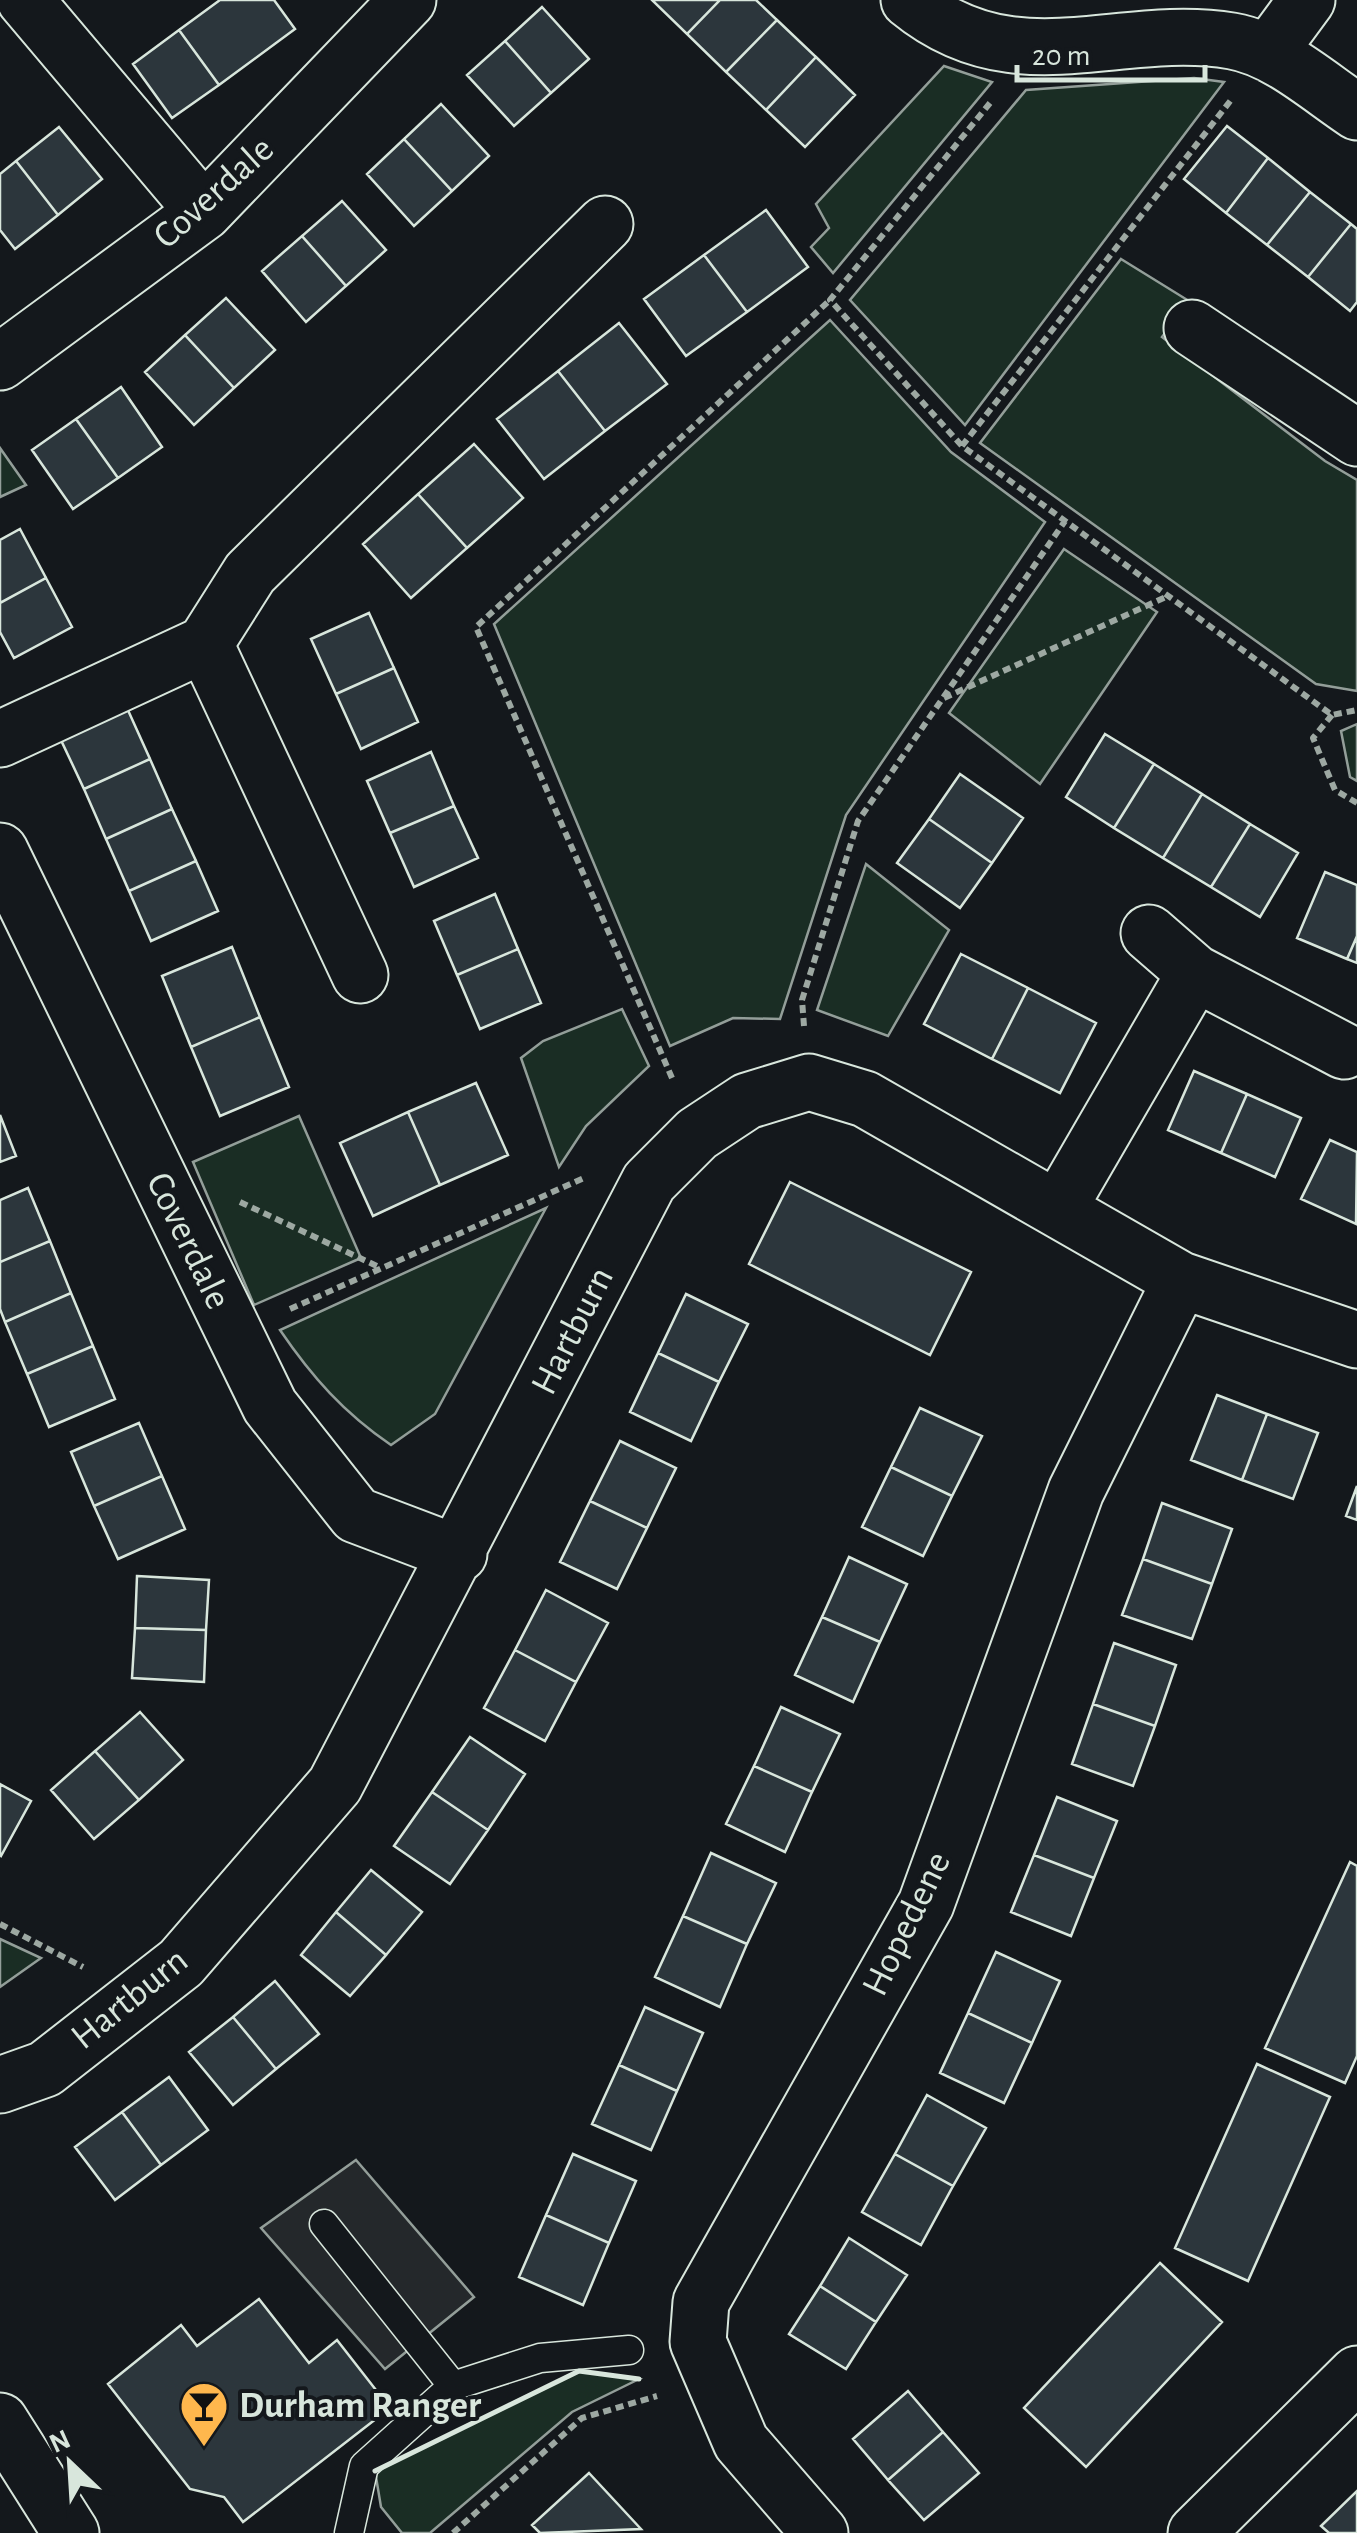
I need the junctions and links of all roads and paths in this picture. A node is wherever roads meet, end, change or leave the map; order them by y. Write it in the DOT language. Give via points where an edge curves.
graph roads {
  1 [pos="25,0"];
  2 [pos="408,0"];
  3 [pos="909,0"];
  4 [pos="1307,0"];
  5 [pos="1035,48"];
  6 [pos="1268,52"];
  7 [pos="1357,112"];
  8 [pos="204,212"];
  9 [pos="605,224"];
  10 [pos="830,300"];
  11 [pos="1192,328"];
  12 [pos="0,362"];
  13 [pos="1357,438"];
  14 [pos="962,446"];
  15 [pos="1065,521"];
  16 [pos="1168,596"];
  17 [pos="205,644"];
  18 [pos="943,698"];
  19 [pos="1357,710"];
  20 [pos="1332,715"];
  21 [pos="0,738"];
  22 [pos="1357,803"];
  23 [pos="0,851"];
  24 [pos="1149,933"];
  25 [pos="1195,973"];
  26 [pos="360,975"];
  27 [pos="1344,1052"];
  28 [pos="809,1082"];
  29 [pos="697,1134"];
  30 [pos="649,1182"];
  31 [pos="238,1201"];
  32 [pos="1058,1209"];
  33 [pos="380,1268"];
  34 [pos="1181,1280"];
  35 [pos="234,1334"];
  36 [pos="1357,1340"];
  37 [pos="459,1554"];
  38 [pos="0,1924"];
  39 [pos="138,1995"];
  40 [pos="0,2084"];
  41 [pos="324,2224"];
  42 [pos="630,2350"];
  43 [pos="1357,2374"];
  44 [pos="711,2380"];
  45 [pos="453,2386"];
  46 [pos="0,2421"];
  47 [pos="71,2533"];
  48 [pos="349,2533"];
  49 [pos="453,2533"];
  50 [pos="820,2533"];
  51 [pos="1196,2533"];
  1 -- 8 [label="street"];
  2 -- 8 [label="street, Coverdale"];
  3 -- 5 [label="street" via="953,30"];
  4 -- 6 [label="street"];
  5 -- 6 [label="street" via="1198,39"];
  5 -- 10 [label="path"];
  6 -- 7 [label="street"];
  6 -- 14 [label="path"];
  8 -- 12 [label="street, Coverdale"];
  9 -- 17 [label="street" via="250,573"];
  10 -- 14 [label="path"];
  10 -- 29 [label="path" via="476,627"];
  11 -- 13 [label="street"];
  14 -- 15 [label="path"];
  15 -- 16 [label="path"];
  15 -- 18 [label="path"];
  16 -- 18 [label="path"];
  16 -- 20 [label="path"];
  17 -- 21 [label="street"];
  17 -- 26 [label="street"];
  18 -- 28 [label="path" via="858,821 802,1000"];
  19 -- 20 [label="path"];
  20 -- 22 [label="path" via="1313,738 1335,790"];
  23 -- 35 [label="street, Coverdale"];
  24 -- 25 [label="street"];
  25 -- 27 [label="street"];
  25 -- 32 [label="street"];
  28 -- 29 [label="street, Hartburn" via="746,1101"];
  28 -- 32 [label="street" via="864,1099"];
  29 -- 30 [label="street, Hartburn"];
  30 -- 33 [label="path" via="578,1178"];
  30 -- 37 [label="street, Hartburn"];
  31 -- 33 [label="path"];
  32 -- 34 [label="street"];
  33 -- 35 [label="path"];
  34 -- 36 [label="street"];
  34 -- 44 [label="street, Hopedene" via="1076,1491 926,1904 701,2302 698,2342"];
  35 -- 37 [label="street, Coverdale" via="270,1406 356,1516"];
  37 -- 39 [label="street, Hartburn" via="335,1785 181,1962"];
  38 -- 39 [label="path"];
  39 -- 40 [label="street, Hartburn" via="44,2069"];
  41 -- 45 [label="lane"];
  42 -- 45 [label="lane" via="540,2358"];
  43 -- 51 [label="street"];
  44 -- 49 [label="path" via="582,2418"];
  44 -- 50 [label="street, Hopedene" via="742,2442"];
  45 -- 48 [label="lane" via="364,2466"];
  46 -- 47 [label="street"];
}
